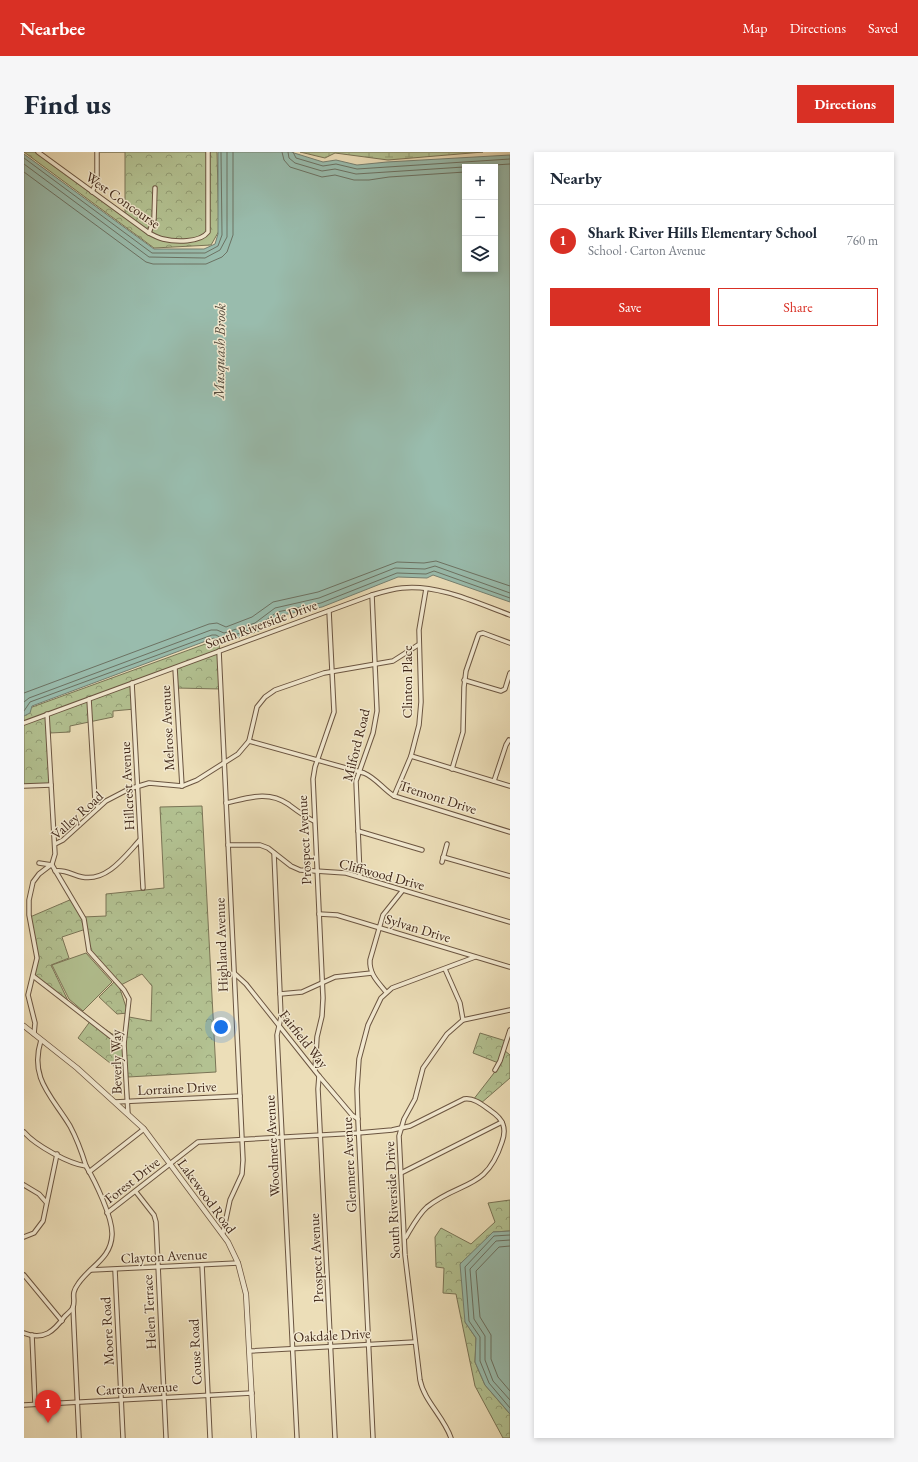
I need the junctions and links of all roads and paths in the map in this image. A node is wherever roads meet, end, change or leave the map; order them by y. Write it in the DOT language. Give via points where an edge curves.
graph roads {
  1 [pos="38,152"];
  2 [pos="97,152"];
  3 [pos="208,152"];
  4 [pos="44,154"];
  5 [pos="155,188"];
  6 [pos="92,192"];
  7 [pos="149,233"];
  8 [pos="426,589"];
  9 [pos="372,595"];
  10 [pos="329,611"];
  11 [pos="510,615"];
  12 [pos="510,643"];
  13 [pos="418,645"];
  14 [pos="219,652"];
  15 [pos="376,664"];
  16 [pos="175,668"];
  17 [pos="332,671"];
  18 [pos="510,673"];
  19 [pos="464,680"];
  20 [pos="132,684"];
  21 [pos="89,699"];
  22 [pos="47,714"];
  23 [pos="24,723"];
  24 [pos="510,739"];
  25 [pos="249,741"];
  26 [pos="410,756"];
  27 [pos="317,760"];
  28 [pos="224,763"];
  29 [pos="452,769"];
  30 [pos="358,771"];
  31 [pos="494,781"];
  32 [pos="51,785"];
  33 [pos="24,786"];
  34 [pos="138,786"];
  35 [pos="182,786"];
  36 [pos="510,786"];
  37 [pos="394,796"];
  38 [pos="226,803"];
  39 [pos="98,808"];
  40 [pos="314,821"];
  41 [pos="358,831"];
  42 [pos="510,832"];
  43 [pos="140,840"];
  44 [pos="55,844"];
  45 [pos="447,844"];
  46 [pos="228,845"];
  47 [pos="422,850"];
  48 [pos="274,853"];
  49 [pos="444,857"];
  50 [pos="442,862"];
  51 [pos="39,863"];
  52 [pos="52,865"];
  53 [pos="55,871"];
  54 [pos="317,871"];
  55 [pos="510,876"];
  56 [pos="360,877"];
  57 [pos="143,888"];
  58 [pos="403,890"];
  59 [pos="26,908"];
  60 [pos="319,914"];
  61 [pos="510,922"];
  62 [pos="379,928"];
  63 [pos="475,957"];
  64 [pos="510,967"];
  65 [pos="445,969"];
  66 [pos="234,973"];
  67 [pos="372,973"];
  68 [pos="33,976"];
  69 [pos="322,982"];
  70 [pos="386,992"];
  71 [pos="280,994"];
  72 [pos="510,1010"];
  73 [pos="463,1020"];
  74 [pos="279,1025"];
  75 [pos="24,1026"];
  76 [pos="510,1030"];
  77 [pos="34,1034"];
  78 [pos="41,1040"];
  79 [pos="124,1044"];
  80 [pos="315,1070"];
  81 [pos="495,1070"];
  82 [pos="319,1076"];
  83 [pos="240,1096"];
  84 [pos="115,1102"];
  85 [pos="128,1102"];
  86 [pos="128,1114"];
  87 [pos="358,1119"];
  88 [pos="502,1122"];
  89 [pos="402,1128"];
  90 [pos="144,1129"];
  91 [pos="24,1132"];
  92 [pos="358,1133"];
  93 [pos="320,1136"];
  94 [pos="282,1138"];
  95 [pos="242,1139"];
  96 [pos="57,1154"];
  97 [pos="170,1164"];
  98 [pos="86,1166"];
  99 [pos="90,1172"];
  100 [pos="401,1173"];
  101 [pos="24,1185"];
  102 [pos="136,1192"];
  103 [pos="46,1202"];
  104 [pos="107,1213"];
  105 [pos="222,1233"];
  106 [pos="24,1237"];
  107 [pos="406,1237"];
  108 [pos="238,1263"];
  109 [pos="202,1266"];
  110 [pos="158,1268"];
  111 [pos="91,1270"];
  112 [pos="115,1270"];
  113 [pos="24,1275"];
  114 [pos="73,1307"];
  115 [pos="62,1321"];
  116 [pos="24,1333"];
  117 [pos="32,1335"];
  118 [pos="415,1342"];
  119 [pos="369,1345"];
  120 [pos="331,1347"];
  121 [pos="293,1348"];
  122 [pos="250,1351"];
  123 [pos="252,1393"];
  124 [pos="208,1395"];
  125 [pos="164,1397"];
  126 [pos="121,1400"];
  127 [pos="78,1402"];
  128 [pos="24,1404"];
  129 [pos="35,1404"];
  130 [pos="79,1438"];
  131 [pos="123,1438"];
  132 [pos="166,1438"];
  133 [pos="210,1438"];
  134 [pos="254,1438"];
  135 [pos="297,1438"];
  136 [pos="335,1438"];
  137 [pos="374,1438"];
  138 [pos="451,1438"];
  1 -- 4 [label="street, West Concourse"];
  2 -- 6 [label="street" via="97,181"];
  3 -- 7 [label="street, West Concourse" via="208,232 196,239 166,240"];
  4 -- 6 [label="street, West Concourse"];
  5 -- 7 [label="street" via="154,218"];
  6 -- 7 [label="street, West Concourse"];
  8 -- 9 [label="street, South Riverside Drive" via="402,588"];
  8 -- 11 [label="street, South Riverside Drive" via="446,593"];
  8 -- 13 [label="street, Clinton Place"];
  9 -- 10 [label="street, South Riverside Drive"];
  9 -- 15 [label="street, Milford Road"];
  10 -- 14 [label="street, South Riverside Drive"];
  10 -- 17 [label="street, Prospect Avenue"];
  12 -- 19 [label="street" via="479,634"];
  13 -- 15 [label="street" via="400,658"];
  13 -- 26 [label="street, Clinton Place" via="420,713 417,736"];
  14 -- 16 [label="street, South Riverside Drive"];
  14 -- 28 [label="street, Highland Avenue"];
  15 -- 17 [label="street"];
  15 -- 30 [label="street, Milford Road" via="376,721"];
  16 -- 20 [label="street, South Riverside Drive"];
  16 -- 35 [label="street, Melrose Avenue"];
  17 -- 25 [label="street" via="290,684 265,697 255,710"];
  17 -- 27 [label="street, Prospect Avenue" via="334,712"];
  18 -- 19 [label="street" via="505,689 501,691"];
  19 -- 29 [label="street" via="463,732"];
  20 -- 21 [label="street, South Riverside Drive"];
  20 -- 34 [label="street, Hillcrest Avenue"];
  21 -- 22 [label="street, South Riverside Drive"];
  21 -- 39 [label="street" via="95,800"];
  22 -- 23 [label="street, South Riverside Drive"];
  22 -- 32 [label="street"];
  24 -- 31 [label="street"];
  25 -- 27 [label="street, Tremont Drive"];
  25 -- 28 [label="street, Valley Road" via="240,752"];
  26 -- 29 [label="street"];
  26 -- 37 [label="street, Clinton Place"];
  27 -- 30 [label="street, Tremont Drive"];
  27 -- 40 [label="street, Prospect Avenue" via="313,779"];
  28 -- 35 [label="street, Valley Road"];
  28 -- 38 [label="street, Highland Avenue"];
  29 -- 31 [label="street"];
  30 -- 37 [label="street, Tremont Drive" via="374,778"];
  30 -- 41 [label="street, Milford Road"];
  31 -- 36 [label="street"];
  32 -- 33 [label="street"];
  32 -- 44 [label="street"];
  34 -- 35 [label="street, Valley Road" via="149,783"];
  34 -- 39 [label="street, Valley Road" via="115,796"];
  34 -- 43 [label="street, Hillcrest Avenue"];
  37 -- 42 [label="street, Tremont Drive"];
  38 -- 40 [label="street" via="261,795 272,796"];
  38 -- 46 [label="street, Highland Avenue"];
  39 -- 44 [label="street, Valley Road" via="63,840"];
  40 -- 54 [label="street, Prospect Avenue"];
  41 -- 47 [label="street"];
  41 -- 56 [label="street, Milford Road"];
  43 -- 53 [label="street" via="115,866 102,875 85,878 62,870"];
  43 -- 57 [label="street, Hillcrest Avenue"];
  44 -- 52 [label="street, Valley Road"];
  45 -- 49 [label="street"];
  46 -- 48 [label="street, Cliffwood Drive" via="260,845"];
  46 -- 66 [label="street, Highland Avenue"];
  48 -- 54 [label="street, Cliffwood Drive" via="295,868"];
  48 -- 71 [label="street, Woodmere Avenue"];
  49 -- 50 [label="street"];
  49 -- 55 [label="street"];
  51 -- 52 [label="street"];
  52 -- 53 [label="street, Beverly Way"];
  52 -- 59 [label="street" via="33,882"];
  53 -- 79 [label="street, Beverly Way" via="84,919 90,951 127,994 129,1005"];
  54 -- 56 [label="street, Cliffwood Drive"];
  54 -- 60 [label="street, Prospect Avenue"];
  56 -- 58 [label="street, Cliffwood Drive"];
  58 -- 61 [label="street, Cliffwood Drive"];
  58 -- 62 [label="street" via="386,911"];
  59 -- 68 [label="street" via="37,958"];
  60 -- 62 [label="street, Sylvan Drive" via="337,915"];
  60 -- 69 [label="street, Prospect Avenue"];
  62 -- 63 [label="street, Sylvan Drive"];
  62 -- 67 [label="street" via="370,960"];
  63 -- 64 [label="street, Sylvan Drive"];
  63 -- 65 [label="street"];
  65 -- 70 [label="street"];
  65 -- 73 [label="street" via="460,1003"];
  66 -- 74 [label="street, Fairfield Way"];
  66 -- 83 [label="street, Highland Avenue"];
  67 -- 69 [label="street" via="341,976"];
  67 -- 70 [label="street"];
  68 -- 77 [label="street" via="28,995 35,1023"];
  68 -- 79 [label="street"];
  69 -- 71 [label="street" via="298,993"];
  69 -- 80 [label="street, Prospect Avenue" via="323,1009 317,1037"];
  70 -- 87 [label="street, Glenmere Avenue" via="374,1010 364,1038 358,1069"];
  71 -- 74 [label="street, Woodmere Avenue"];
  72 -- 73 [label="street, South Riverside Drive"];
  73 -- 89 [label="street, South Riverside Drive" via="447,1034 425,1063 415,1099"];
  74 -- 80 [label="street, Fairfield Way"];
  74 -- 94 [label="street, Woodmere Avenue" via="277,1035"];
  75 -- 77 [label="street, Lakewood Road"];
  76 -- 81 [label="street"];
  77 -- 78 [label="street, Lakewood Road"];
  78 -- 84 [label="street, Lakewood Road"];
  78 -- 98 [label="street" via="38,1072 54,1103 72,1129"];
  79 -- 85 [label="street, Beverly Way"];
  80 -- 82 [label="street, Fairfield Way"];
  82 -- 87 [label="street, Fairfield Way"];
  82 -- 93 [label="street, Prospect Avenue"];
  83 -- 85 [label="street, Lorraine Drive"];
  83 -- 95 [label="street, Highland Avenue"];
  84 -- 85 [label="street, Lorraine Drive"];
  84 -- 86 [label="street, Lakewood Road"];
  85 -- 86 [label="street, Beverly Way"];
  86 -- 90 [label="street, Lakewood Road"];
  87 -- 92 [label="street, Glenmere Avenue"];
  88 -- 89 [label="street, Forest Drive" via="492,1111 466,1098"];
  88 -- 100 [label="street"];
  88 -- 107 [label="street" via="505,1136 489,1171 429,1206 421,1213"];
  89 -- 92 [label="street, Forest Drive"];
  89 -- 100 [label="street, South Riverside Drive" via="399,1136"];
  90 -- 97 [label="street, Lakewood Road"];
  90 -- 99 [label="street"];
  91 -- 96 [label="street"];
  92 -- 93 [label="street, Forest Drive"];
  92 -- 119 [label="street, Glenmere Avenue"];
  93 -- 94 [label="street, Forest Drive"];
  93 -- 120 [label="street, Prospect Avenue"];
  94 -- 95 [label="street, Forest Drive"];
  94 -- 121 [label="street, Woodmere Avenue"];
  95 -- 97 [label="street, Forest Drive" via="198,1142"];
  95 -- 105 [label="street, Highland Avenue" via="242,1174 230,1200"];
  96 -- 98 [label="street" via="76,1165"];
  96 -- 103 [label="street"];
  97 -- 102 [label="street, Forest Drive"];
  97 -- 105 [label="street, Lakewood Road"];
  98 -- 99 [label="street"];
  99 -- 104 [label="street"];
  100 -- 107 [label="street, South Riverside Drive"];
  101 -- 103 [label="street" via="39,1194"];
  102 -- 104 [label="street, Forest Drive"];
  102 -- 110 [label="street, Helen Terrace" via="155,1218"];
  103 -- 106 [label="street" via="44,1219 39,1228"];
  104 -- 111 [label="street" via="112,1228 111,1242 106,1255"];
  105 -- 108 [label="street, Lakewood Road"];
  107 -- 118 [label="street, South Riverside Drive" via="405,1255"];
  108 -- 109 [label="street, Clayton Avenue"];
  108 -- 122 [label="street, Lakewood Road" via="246,1294"];
  109 -- 110 [label="street, Clayton Avenue"];
  109 -- 124 [label="street, Couse Road"];
  110 -- 112 [label="street, Clayton Avenue"];
  110 -- 125 [label="street, Helen Terrace"];
  111 -- 112 [label="street, Clayton Avenue"];
  111 -- 114 [label="street" via="73,1292"];
  112 -- 126 [label="street, Moore Road"];
  113 -- 115 [label="street"];
  114 -- 115 [label="street"];
  114 -- 127 [label="street"];
  115 -- 117 [label="street" via="50,1332"];
  116 -- 117 [label="street"];
  117 -- 129 [label="street"];
  118 -- 119 [label="street, Oakdale Drive"];
  118 -- 138 [label="street, South Riverside Drive" via="421,1386 446,1424"];
  119 -- 120 [label="street, Oakdale Drive"];
  119 -- 137 [label="street, Glenmere Avenue"];
  120 -- 121 [label="street, Oakdale Drive"];
  120 -- 136 [label="street, Prospect Avenue"];
  121 -- 122 [label="street, Oakdale Drive"];
  121 -- 135 [label="street, Woodmere Avenue"];
  122 -- 123 [label="street, Lakewood Road"];
  123 -- 124 [label="street, Carton Avenue"];
  123 -- 134 [label="street, Lakewood Road"];
  124 -- 125 [label="street, Carton Avenue"];
  124 -- 133 [label="street, Couse Road"];
  125 -- 126 [label="street, Carton Avenue"];
  125 -- 132 [label="street, Helen Terrace"];
  126 -- 127 [label="street, Carton Avenue"];
  126 -- 131 [label="street, Moore Road"];
  127 -- 129 [label="street, Carton Avenue"];
  127 -- 130 [label="street"];
  128 -- 129 [label="street, Carton Avenue"];
}
